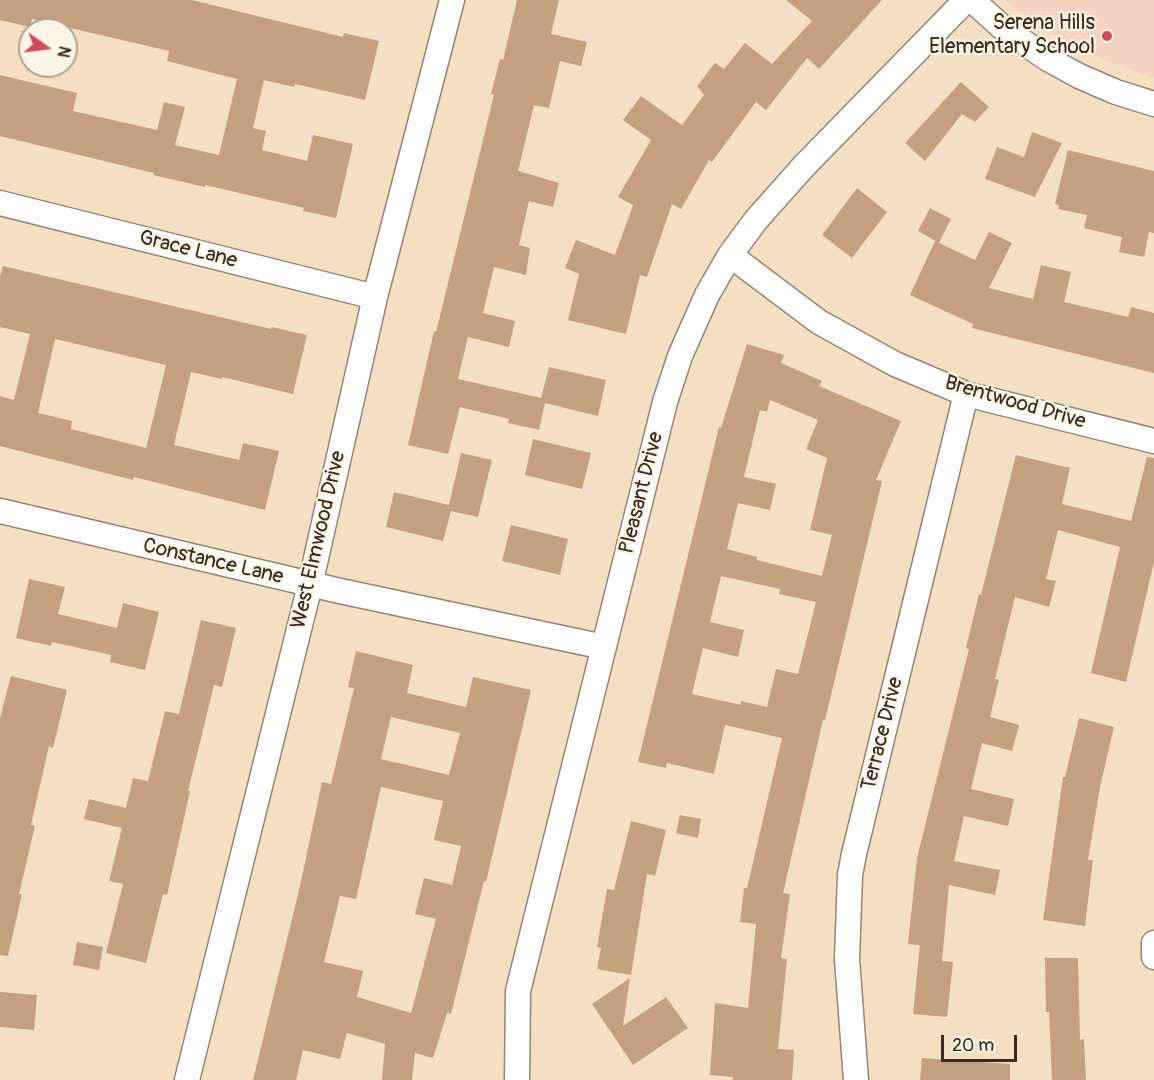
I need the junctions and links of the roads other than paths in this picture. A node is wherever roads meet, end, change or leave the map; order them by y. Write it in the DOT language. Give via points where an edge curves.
graph roads {
  1 [pos="450,0"];
  2 [pos="966,0"];
  3 [pos="972,0"];
  4 [pos="1154,104"];
  5 [pos="0,204"];
  6 [pos="730,255"];
  7 [pos="375,297"];
  8 [pos="966,394"];
  9 [pos="1154,441"];
  10 [pos="0,511"];
  11 [pos="310,585"];
  12 [pos="604,646"];
  13 [pos="1154,943"];
  14 [pos="1154,957"];
  15 [pos="187,1080"];
  16 [pos="517,1080"];
  17 [pos="856,1080"];
  1 -- 7 [label="street, West Elmwood Drive"];
  2 -- 6 [label="street, Pleasant Drive" via="804,166"];
  3 -- 4 [label="street" via="1003,28 1048,59 1116,92"];
  5 -- 7 [label="street, Grace Lane"];
  6 -- 8 [label="street, Brentwood Drive" via="819,322 895,364"];
  6 -- 12 [label="street, Pleasant Drive" via="680,356 665,402"];
  7 -- 11 [label="street, West Elmwood Drive"];
  8 -- 9 [label="street, Brentwood Drive"];
  8 -- 17 [label="street, Terrace Drive" via="850,875 847,959"];
  10 -- 11 [label="street, Constance Lane"];
  11 -- 12 [label="street, Constance Lane"];
  11 -- 15 [label="street, West Elmwood Drive"];
  12 -- 16 [label="street, Pleasant Drive" via="518,991"];
  13 -- 14 [label="street"];
}
